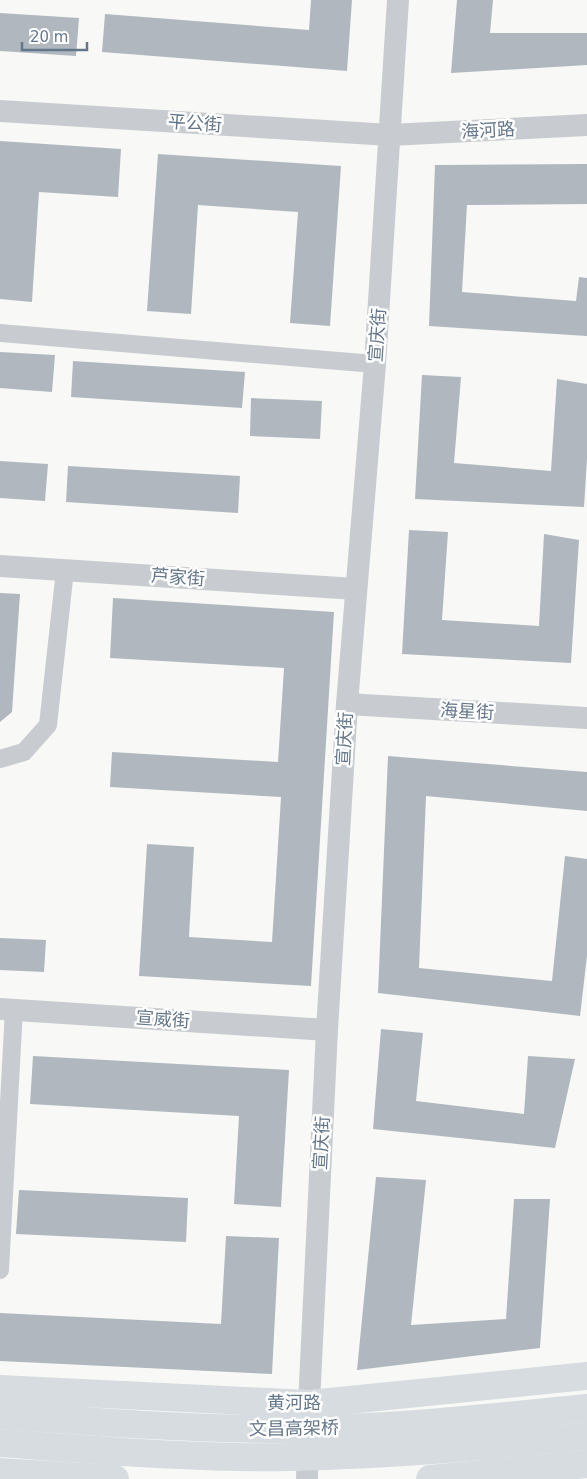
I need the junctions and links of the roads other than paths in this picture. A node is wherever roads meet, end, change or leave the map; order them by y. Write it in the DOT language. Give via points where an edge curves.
graph roads {
  1 [pos="398,0"];
  2 [pos="0,111"];
  3 [pos="587,125"];
  4 [pos="390,135"];
  5 [pos="0,332"];
  6 [pos="375,364"];
  7 [pos="0,566"];
  8 [pos="65,570"];
  9 [pos="356,589"];
  10 [pos="347,704"];
  11 [pos="587,718"];
  12 [pos="0,759"];
  13 [pos="7,1009"];
  14 [pos="327,1030"];
  15 [pos="0,1270"];
  16 [pos="587,1376"];
  17 [pos="0,1389"];
  18 [pos="309,1404"];
  19 [pos="587,1408"];
  20 [pos="0,1415"];
  21 [pos="587,1436"];
  22 [pos="0,1443"];
  23 [pos="587,1464"];
  24 [pos="0,1472"];
  25 [pos="115,1479"];
  26 [pos="307,1479"];
  27 [pos="430,1479"];
  1 -- 4 [label="street, 宣庆街"];
  2 -- 4 [label="street, 平公街"];
  3 -- 4 [label="street, 海河路"];
  4 -- 6 [label="street, 宣庆街"];
  5 -- 6 [label="street"];
  6 -- 9 [label="street, 宣庆街"];
  7 -- 8 [label="street, 芦家街"];
  8 -- 9 [label="street, 芦家街"];
  8 -- 12 [label="street" via="48,725 24,752"];
  9 -- 10 [label="street, 宣庆街"];
  10 -- 11 [label="street, 海星街"];
  10 -- 14 [label="street, 宣庆街"];
  13 -- 14 [label="street, 宣威街"];
  13 -- 15 [label="street"];
  14 -- 18 [label="street, 宣庆街"];
  16 -- 18 [label="main road, 黄河路"];
  17 -- 18 [label="main road, 黄河路"];
  18 -- 26 [label="street, 宣庆街"];
  19 -- 20 [label="main road, 文昌高架桥" via="395,1425 282,1429 177,1427"];
  21 -- 22 [label="main road, 文昌高架桥" via="398,1453 290,1457 180,1455"];
  23 -- 27 [label="main road"];
  24 -- 25 [label="main road"];
}
